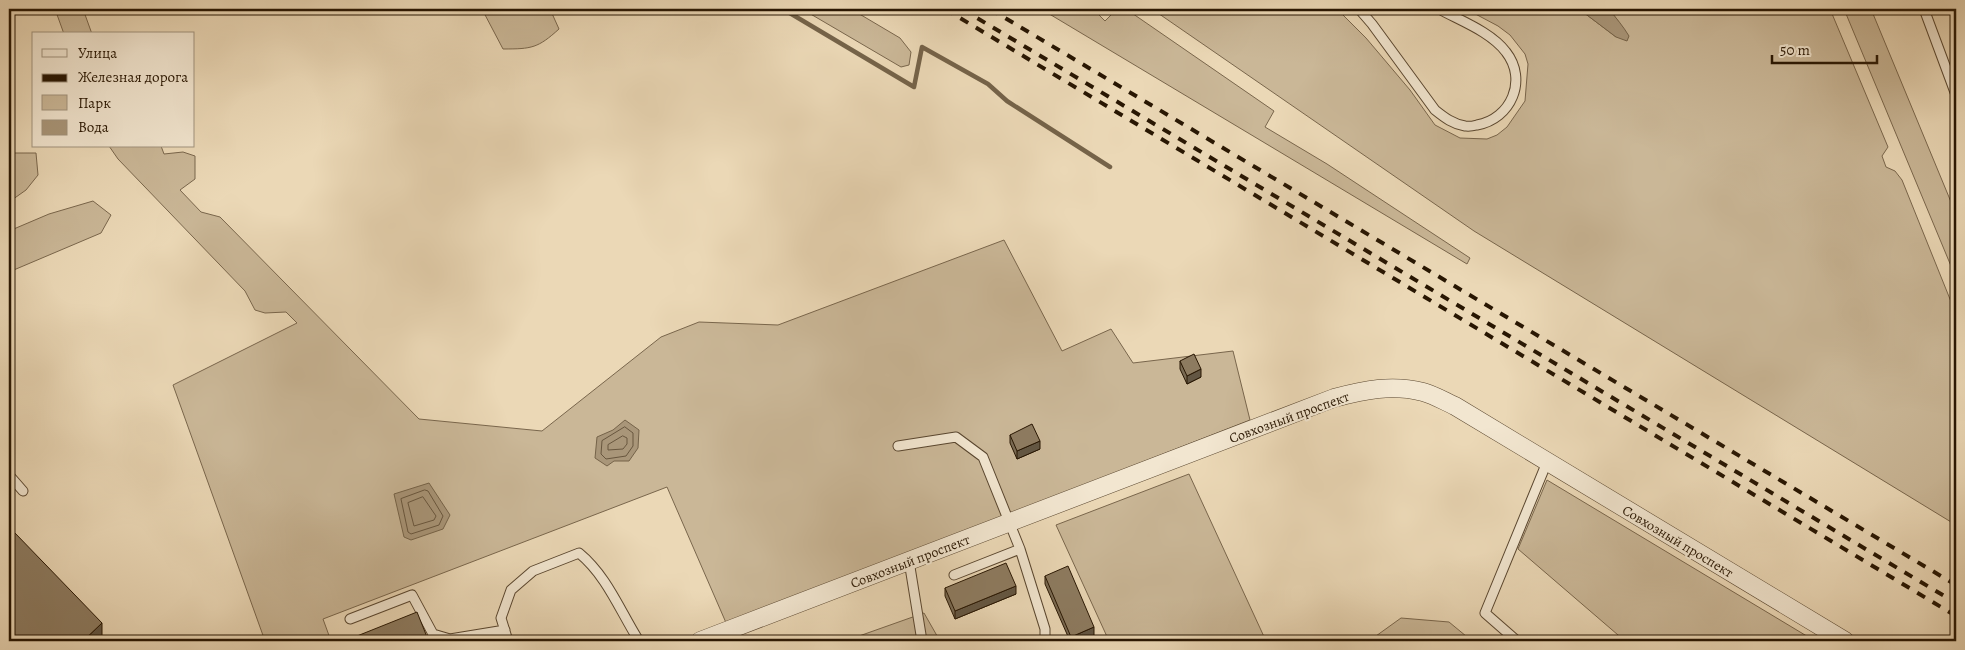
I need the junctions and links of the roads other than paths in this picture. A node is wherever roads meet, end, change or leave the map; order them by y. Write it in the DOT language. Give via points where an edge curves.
graph roads {
  1 [pos="1359,9"];
  2 [pos="1439,9"];
  3 [pos="1924,9"];
  4 [pos="1956,95"];
  5 [pos="898,446"];
  6 [pos="1547,462"];
  7 [pos="9,474"];
  8 [pos="23,491"];
  9 [pos="1009,523"];
  10 [pos="1020,549"];
  11 [pos="909,562"];
  12 [pos="954,575"];
  13 [pos="350,620"];
  14 [pos="504,630"];
  15 [pos="508,641"];
  16 [pos="639,641"];
  17 [pos="700,641"];
  18 [pos="922,641"];
  19 [pos="1045,641"];
  20 [pos="1517,641"];
  21 [pos="1845,641"];
  1 -- 2 [label="lane" via="1436,110 1449,121 1467,127 1498,118 1513,96 1516,80 1513,63 1494,40"];
  3 -- 4 [label="lane"];
  5 -- 9 [label="lane" via="956,437 983,457"];
  6 -- 9 [label="street, Совхозный проспект" via="1455,406 1425,392 1398,387 1366,390 1334,398"];
  6 -- 20 [label="lane" via="1485,613"];
  6 -- 21 [label="street, Совхозный проспект"];
  7 -- 8 [label="lane"];
  9 -- 10 [label="lane"];
  9 -- 11 [label="street, Совхозный проспект"];
  10 -- 12 [label="lane"];
  10 -- 19 [label="lane" via="1045,629"];
  11 -- 17 [label="street, Совхозный проспект"];
  11 -- 18 [label="lane"];
  13 -- 14 [label="lane" via="412,595 433,634 450,639"];
  14 -- 15 [label="lane"];
  14 -- 16 [label="lane" via="501,618 511,590 533,571 579,554 612,592"];
}
